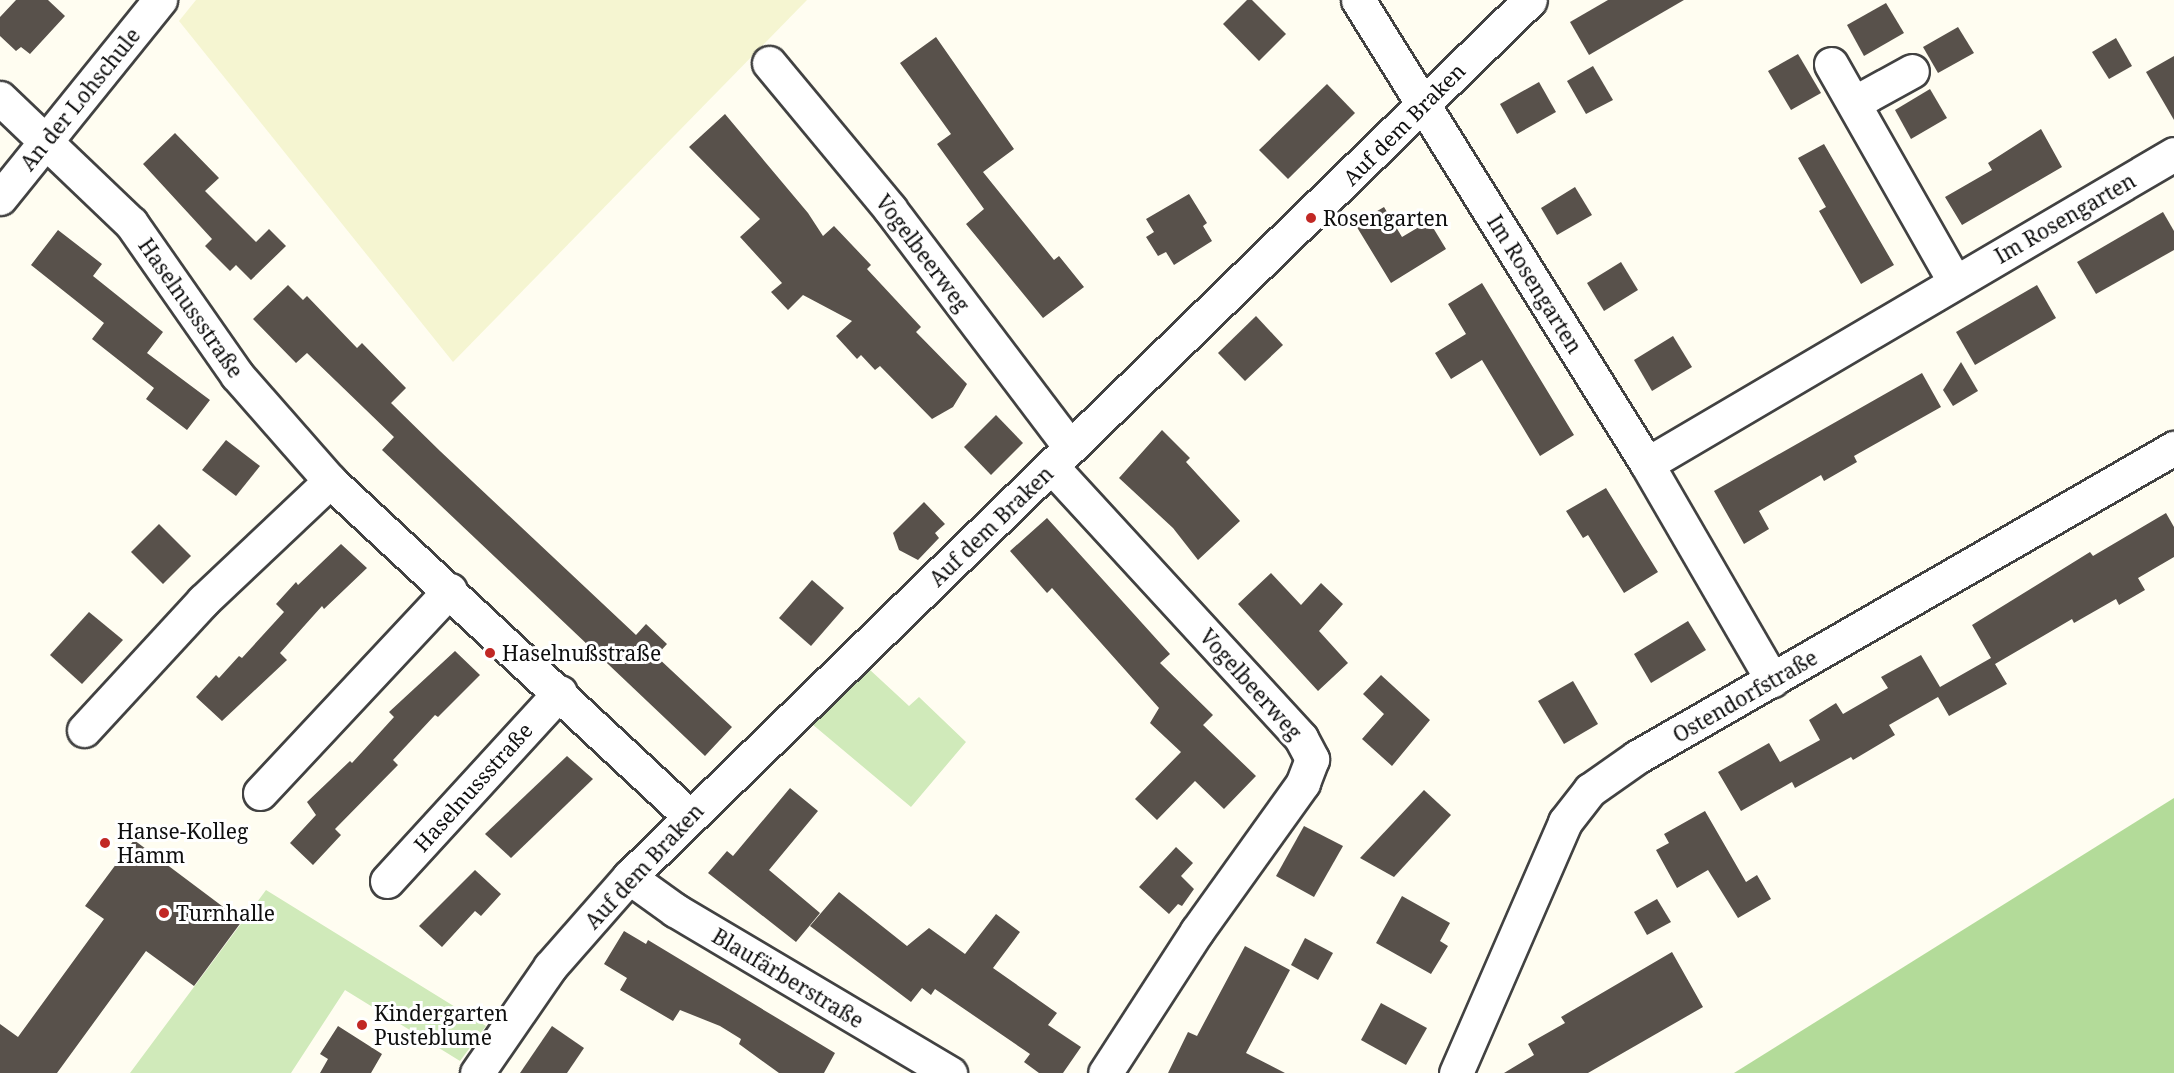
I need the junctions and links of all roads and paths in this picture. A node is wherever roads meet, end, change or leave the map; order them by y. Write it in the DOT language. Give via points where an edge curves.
graph roads {
  1 [pos="160,0"];
  2 [pos="1358,0"];
  3 [pos="1530,0"];
  4 [pos="770,63"];
  5 [pos="1831,64"];
  6 [pos="1911,71"];
  7 [pos="0,98"];
  8 [pos="1854,103"];
  9 [pos="1423,104"];
  10 [pos="45,141"];
  11 [pos="2174,154"];
  12 [pos="0,198"];
  13 [pos="1955,282"];
  14 [pos="2174,448"];
  15 [pos="1061,457"];
  16 [pos="1647,464"];
  17 [pos="330,480"];
  18 [pos="450,590"];
  19 [pos="1772,680"];
  20 [pos="560,692"];
  21 [pos="84,730"];
  22 [pos="260,794"];
  23 [pos="689,816"];
  24 [pos="629,877"];
  25 [pos="387,881"];
  26 [pos="477,1073"];
  27 [pos="950,1073"];
  28 [pos="1105,1073"];
  29 [pos="1456,1073"];
  1 -- 10 [label="street, An der Lohschule"];
  2 -- 9 [label="street, Im Rosengarten"];
  3 -- 9 [label="street, Auf dem Braken"];
  4 -- 15 [label="street, Vogelbeerweg" via="890,209"];
  5 -- 8 [label="street"];
  6 -- 8 [label="street"];
  7 -- 10 [label="street, Haselnussstraße"];
  8 -- 13 [label="street"];
  9 -- 15 [label="street, Auf dem Braken" via="1311,218"];
  9 -- 16 [label="street, Im Rosengarten"];
  10 -- 12 [label="street, An der Lohschule"];
  10 -- 17 [label="street, Haselnussstraße" via="131,223 237,375"];
  11 -- 13 [label="street, Im Rosengarten"];
  13 -- 16 [label="street, Im Rosengarten"];
  14 -- 19 [label="street, Ostendorfstraße"];
  15 -- 23 [label="street, Auf dem Braken"];
  15 -- 28 [label="street, Vogelbeerweg" via="1301,738 1312,759 1303,783 1197,931"];
  16 -- 19 [label="street, Im Rosengarten"];
  17 -- 18 [label="street, Haselnussstraße"];
  17 -- 21 [label="street" via="203,601"];
  18 -- 20 [label="street, Haselnussstraße"];
  18 -- 22 [label="street"];
  19 -- 29 [label="street, Ostendorfstraße" via="1637,758 1590,790 1565,822"];
  20 -- 23 [label="street, Haselnussstraße"];
  20 -- 25 [label="street, Haselnussstraße"];
  23 -- 24 [label="street, Auf dem Braken"];
  24 -- 26 [label="street, Auf dem Braken" via="550,967"];
  24 -- 27 [label="street, Blaufärberstraße" via="675,910"];
}
